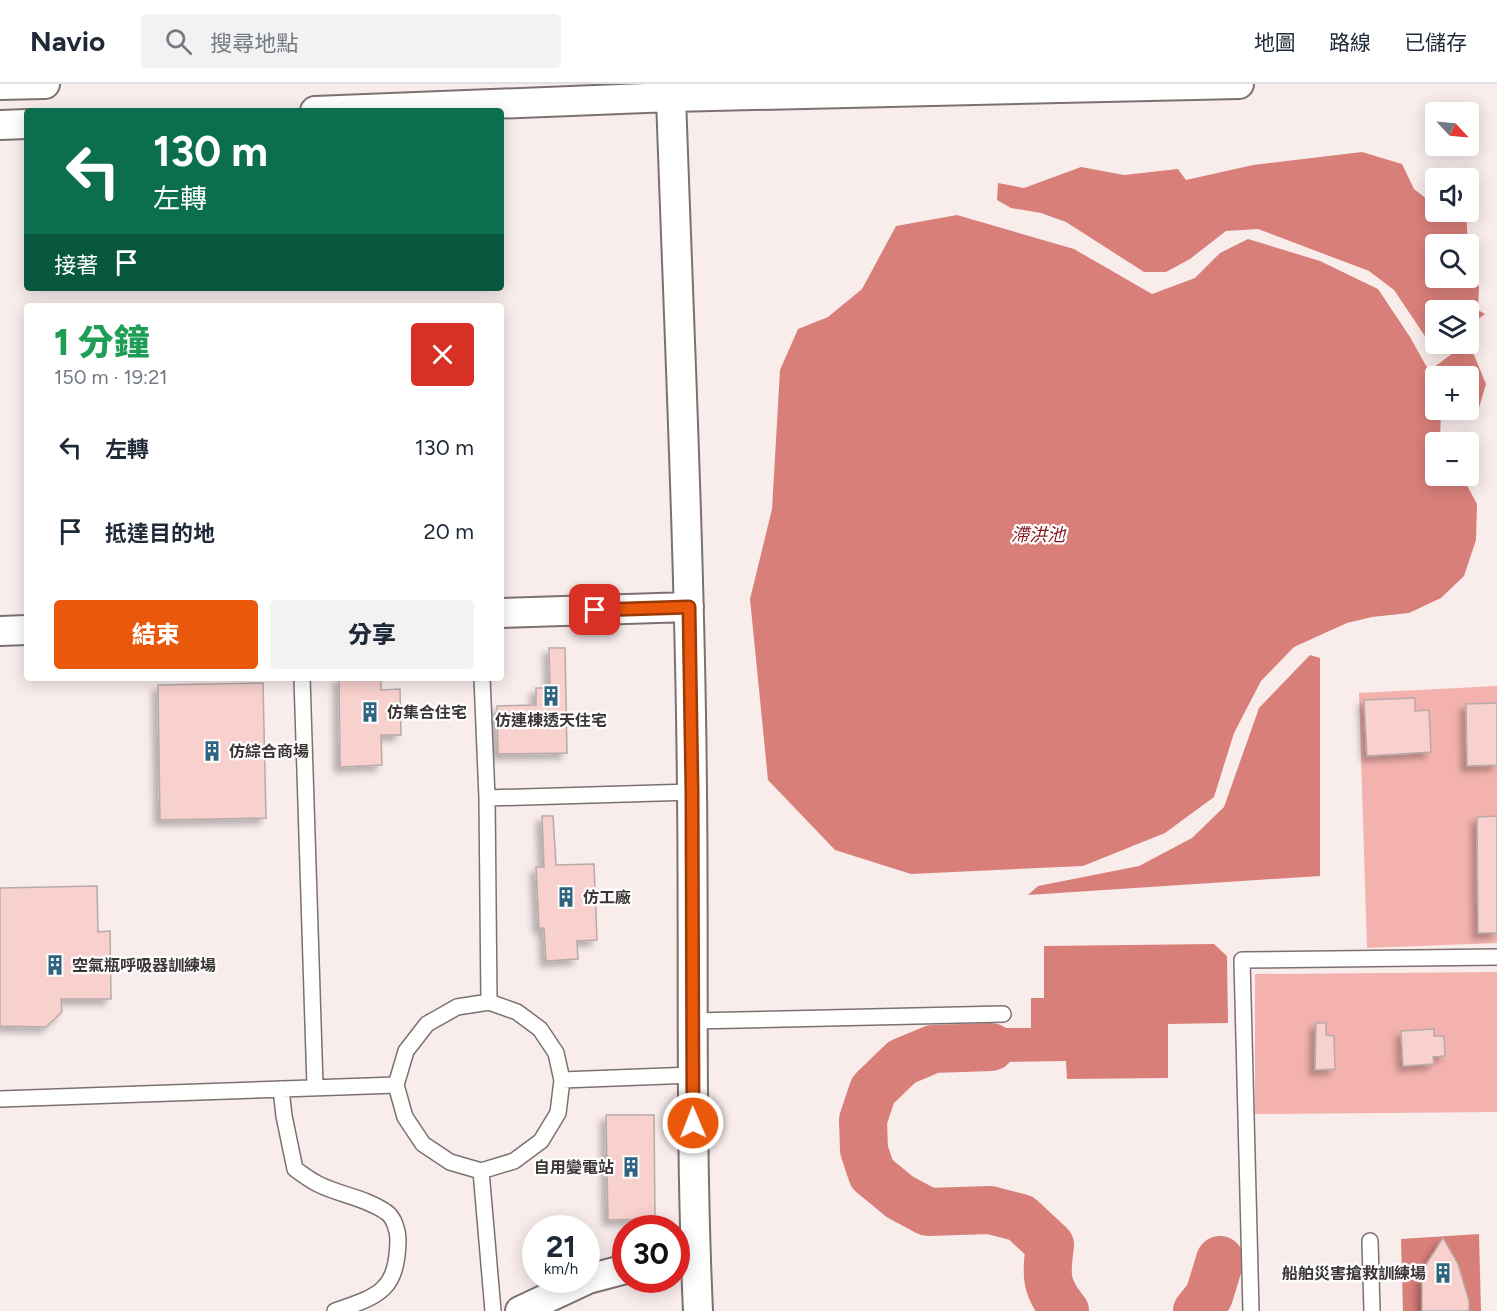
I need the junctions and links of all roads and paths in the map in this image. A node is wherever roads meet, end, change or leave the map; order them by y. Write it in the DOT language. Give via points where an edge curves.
graph roads {
  1 [pos="45,84"];
  2 [pos="1239,84"];
  3 [pos="0,85"];
  4 [pos="800,89"];
  5 [pos="671,91"];
  6 [pos="368,108"];
  7 [pos="24,124"];
  8 [pos="0,126"];
  9 [pos="689,607"];
  10 [pos="504,613"];
  11 [pos="24,630"];
  12 [pos="0,631"];
  13 [pos="302,681"];
  14 [pos="482,681"];
  15 [pos="692,792"];
  16 [pos="487,798"];
  17 [pos="1497,957"];
  18 [pos="489,1002"];
  19 [pos="1002,1014"];
  20 [pos="692,1021"];
  21 [pos="693,1076"];
  22 [pos="562,1080"];
  23 [pos="396,1085"];
  24 [pos="315,1086"];
  25 [pos="281,1089"];
  26 [pos="0,1099"];
  27 [pos="481,1171"];
  28 [pos="688,1215"];
  29 [pos="1370,1241"];
  30 [pos="612,1273"];
  31 [pos="690,1280"];
  32 [pos="335,1311"];
  33 [pos="493,1311"];
  34 [pos="520,1311"];
  35 [pos="698,1311"];
  36 [pos="1251,1311"];
  37 [pos="1372,1311"];
  1 -- 3 [label="street"];
  2 -- 4 [label="street"];
  4 -- 5 [label="street"];
  5 -- 6 [label="street"];
  5 -- 9 [label="street"];
  7 -- 8 [label="street"];
  9 -- 10 [label="street"];
  9 -- 15 [label="street"];
  11 -- 12 [label="street"];
  13 -- 24 [label="lane"];
  14 -- 16 [label="lane"];
  15 -- 16 [label="lane"];
  15 -- 20 [label="street"];
  16 -- 18 [label="lane"];
  17 -- 36 [label="lane" via="1242,960"];
  18 -- 22 [label="lane" via="518,1012 540,1029 556,1053"];
  18 -- 23 [label="lane" via="457,1007 427,1024 406,1051"];
  19 -- 20 [label="lane"];
  20 -- 21 [label="street"];
  21 -- 22 [label="lane"];
  21 -- 28 [label="street"];
  22 -- 27 [label="lane" via="558,1113 541,1141 514,1161"];
  23 -- 24 [label="lane"];
  23 -- 27 [label="lane" via="405,1117 423,1144 450,1162"];
  24 -- 25 [label="lane"];
  25 -- 26 [label="lane"];
  25 -- 32 [label="lane" via="295,1169 319,1184 388,1213 398,1232 398,1259 391,1280 369,1299"];
  27 -- 33 [label="lane"];
  29 -- 37 [label="lane"];
  30 -- 34 [label="street" via="588,1279"];
  31 -- 35 [label="street"];
}
